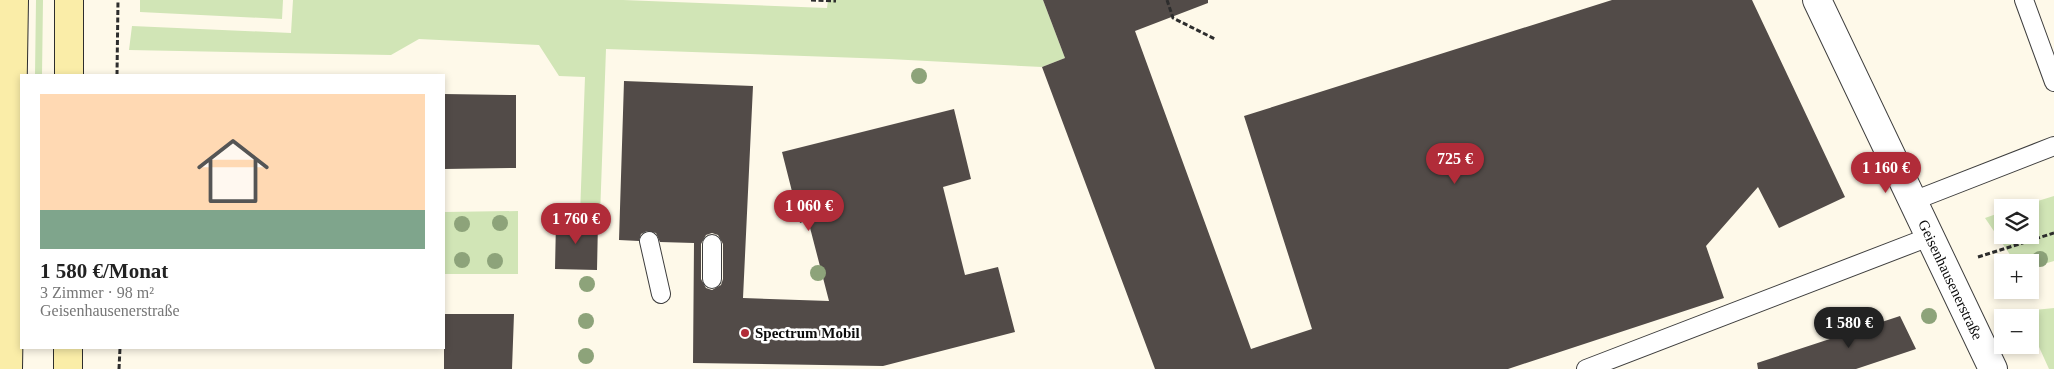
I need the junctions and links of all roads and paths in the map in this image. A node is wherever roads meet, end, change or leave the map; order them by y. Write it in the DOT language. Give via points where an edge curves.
graph roads {
  1 [pos="14,0"];
  2 [pos="69,0"];
  3 [pos="118,0"];
  4 [pos="811,0"];
  5 [pos="1167,0"];
  6 [pos="1817,0"];
  7 [pos="2024,0"];
  8 [pos="836,1"];
  9 [pos="1215,40"];
  10 [pos="69,74"];
  11 [pos="117,74"];
  12 [pos="2054,82"];
  13 [pos="2054,146"];
  14 [pos="1913,201"];
  15 [pos="2054,233"];
  16 [pos="1929,237"];
  17 [pos="650,242"];
  18 [pos="712,244"];
  19 [pos="1944,268"];
  20 [pos="712,279"];
  21 [pos="661,294"];
  22 [pos="68,349"];
  23 [pos="120,349"];
  24 [pos="8,369"];
  25 [pos="68,369"];
  26 [pos="120,369"];
  27 [pos="1586,369"];
  28 [pos="1993,369"];
  1 -- 24 [label="main road"];
  2 -- 10 [label="main road"];
  3 -- 11 [label="path"];
  4 -- 8 [label="path"];
  5 -- 9 [label="path" via="1173,18"];
  6 -- 14 [label="street, Geisenhausenerstraße"];
  7 -- 12 [label="lane"];
  13 -- 14 [label="lane"];
  14 -- 16 [label="street, Geisenhausenerstraße"];
  15 -- 19 [label="path"];
  16 -- 19 [label="street, Geisenhausenerstraße"];
  16 -- 27 [label="lane"];
  17 -- 21 [label="lane"];
  18 -- 20 [label="lane"];
  19 -- 28 [label="street, Geisenhausenerstraße"];
  22 -- 25 [label="main road"];
  23 -- 26 [label="path"];
}
